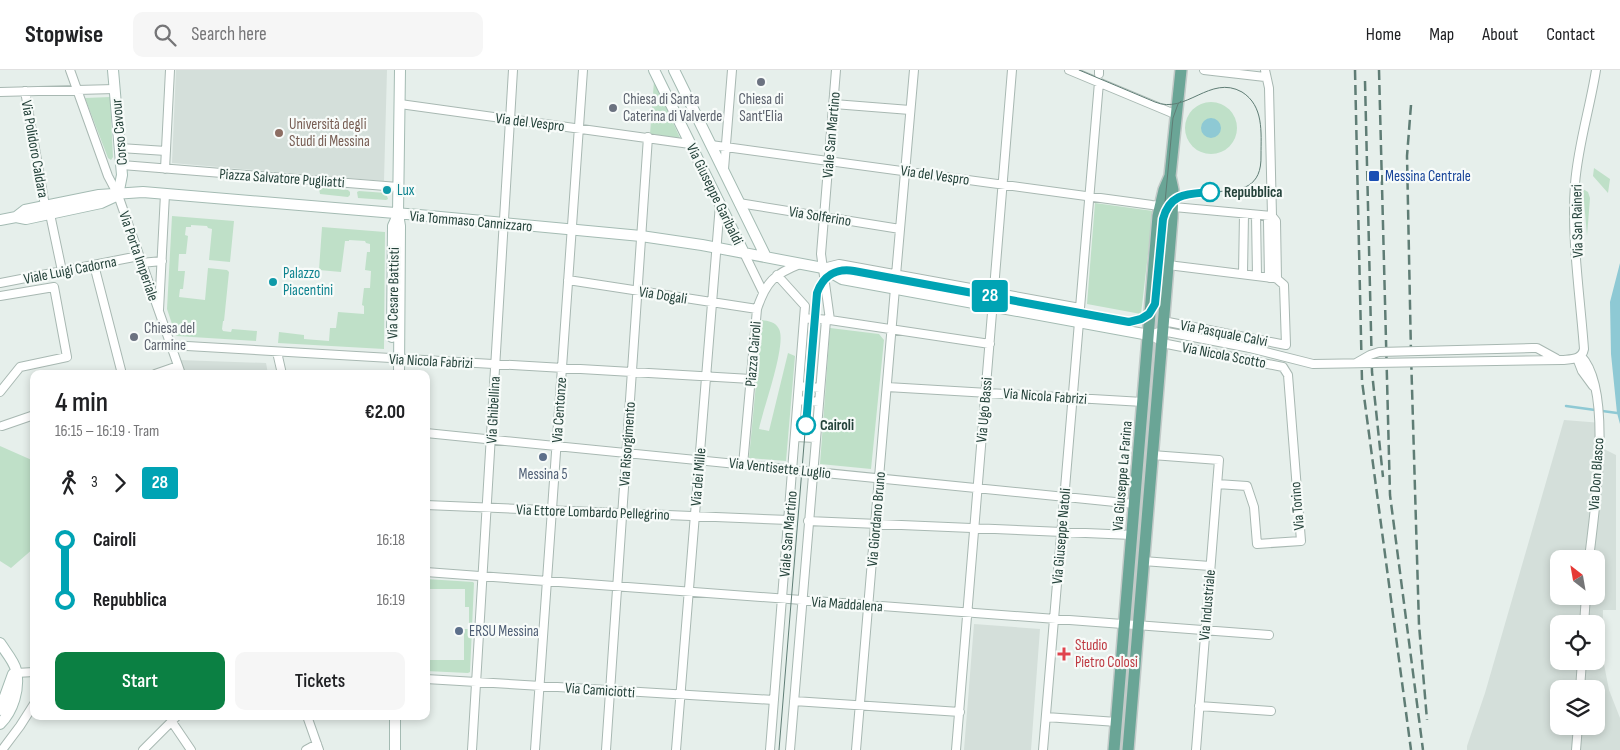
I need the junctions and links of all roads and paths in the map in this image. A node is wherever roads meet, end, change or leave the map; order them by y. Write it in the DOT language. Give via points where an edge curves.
graph roads {
  1 [pos="70,70"];
  2 [pos="113,70"];
  3 [pos="170,70"];
  4 [pos="400,70"];
  5 [pos="513,70"];
  6 [pos="583,70"];
  7 [pos="654,70"];
  8 [pos="674,70"];
  9 [pos="732,70"];
  10 [pos="836,70"];
  11 [pos="914,70"];
  12 [pos="1012,70"];
  13 [pos="1069,70"];
  14 [pos="1181,70"];
  15 [pos="1204,70"];
  16 [pos="1596,70"];
  17 [pos="1265,74"];
  18 [pos="1099,75"];
  19 [pos="115,89"];
  20 [pos="77,90"];
  21 [pos="25,91"];
  22 [pos="0,92"];
  23 [pos="400,104"];
  24 [pos="834,104"];
  25 [pos="910,110"];
  26 [pos="1176,116"];
  27 [pos="510,119"];
  28 [pos="579,128"];
  29 [pos="648,137"];
  30 [pos="690,144"];
  31 [pos="711,145"];
  32 [pos="726,147"];
  33 [pos="120,148"];
  34 [pos="166,151"];
  35 [pos="829,161"];
  36 [pos="126,166"];
  37 [pos="165,169"];
  38 [pos="724,171"];
  39 [pos="905,171"];
  40 [pos="1170,176"];
  41 [pos="1003,184"];
  42 [pos="398,186"];
  43 [pos="118,194"];
  44 [pos="166,194"];
  45 [pos="1089,196"];
  46 [pos="739,202"];
  47 [pos="720,204"];
  48 [pos="1160,205"];
  49 [pos="1172,207"];
  50 [pos="48,210"];
  51 [pos="398,214"];
  52 [pos="1244,214"];
  53 [pos="1256,215"];
  54 [pos="1272,216"];
  55 [pos="824,217"];
  56 [pos="0,220"];
  57 [pos="504,223"];
  58 [pos="900,229"];
  59 [pos="572,230"];
  60 [pos="641,236"];
  61 [pos="717,248"];
  62 [pos="744,253"];
  63 [pos="766,257"];
  64 [pos="140,260"];
  65 [pos="162,261"];
  66 [pos="800,264"];
  67 [pos="94,265"];
  68 [pos="1168,265"];
  69 [pos="822,268"];
  70 [pos="62,271"];
  71 [pos="1243,274"];
  72 [pos="777,275"];
  73 [pos="896,275"];
  74 [pos="1257,276"];
  75 [pos="1273,278"];
  76 [pos="568,280"];
  77 [pos="0,283"];
  78 [pos="895,288"];
  79 [pos="637,291"];
  80 [pos="763,292"];
  81 [pos="994,292"];
  82 [pos="0,296"];
  83 [pos="713,302"];
  84 [pos="993,306"];
  85 [pos="757,308"];
  86 [pos="159,315"];
  87 [pos="804,318"];
  88 [pos="828,320"];
  89 [pos="1078,322"];
  90 [pos="892,329"];
  91 [pos="1162,331"];
  92 [pos="1148,335"];
  93 [pos="990,344"];
  94 [pos="170,346"];
  95 [pos="277,352"];
  96 [pos="1579,357"];
  97 [pos="396,358"];
  98 [pos="1564,360"];
  99 [pos="496,364"];
  100 [pos="1352,364"];
  101 [pos="562,368"];
  102 [pos="1284,369"];
  103 [pos="121,370"];
  104 [pos="179,370"];
  105 [pos="281,370"];
  106 [pos="393,370"];
  107 [pos="398,370"];
  108 [pos="632,372"];
  109 [pos="706,376"];
  110 [pos="751,379"];
  111 [pos="799,386"];
  112 [pos="887,387"];
  113 [pos="820,388"];
  114 [pos="0,392"];
  115 [pos="986,392"];
  116 [pos="1072,398"];
  117 [pos="798,400"];
  118 [pos="819,402"];
  119 [pos="1143,402"];
  120 [pos="30,416"];
  121 [pos="2,426"];
  122 [pos="430,433"];
  123 [pos="795,437"];
  124 [pos="816,438"];
  125 [pos="491,439"];
  126 [pos="556,446"];
  127 [pos="626,453"];
  128 [pos="1152,455"];
  129 [pos="700,460"];
  130 [pos="743,464"];
  131 [pos="793,470"];
  132 [pos="813,472"];
  133 [pos="879,478"];
  134 [pos="1217,484"];
  135 [pos="978,488"];
  136 [pos="1064,497"];
  137 [pos="430,504"];
  138 [pos="1135,504"];
  139 [pos="487,507"];
  140 [pos="552,510"];
  141 [pos="622,513"];
  142 [pos="695,516"];
  143 [pos="789,520"];
  144 [pos="808,521"];
  145 [pos="875,524"];
  146 [pos="975,528"];
  147 [pos="1061,532"];
  148 [pos="1132,535"];
  149 [pos="1590,550"];
  150 [pos="1143,561"];
  151 [pos="1210,566"];
  152 [pos="430,572"];
  153 [pos="483,576"];
  154 [pos="547,581"];
  155 [pos="617,586"];
  156 [pos="689,592"];
  157 [pos="782,599"];
  158 [pos="802,600"];
  159 [pos="868,605"];
  160 [pos="968,613"];
  161 [pos="1054,619"];
  162 [pos="1125,624"];
  163 [pos="1138,626"];
  164 [pos="1205,630"];
  165 [pos="1269,635"];
  166 [pos="0,643"];
  167 [pos="30,672"];
  168 [pos="16,673"];
  169 [pos="430,679"];
  170 [pos="476,682"];
  171 [pos="540,686"];
  172 [pos="610,690"];
  173 [pos="681,694"];
  174 [pos="774,700"];
  175 [pos="794,701"];
  176 [pos="860,706"];
  177 [pos="1199,706"];
  178 [pos="0,710"];
  179 [pos="30,710"];
  180 [pos="1271,711"];
  181 [pos="960,712"];
  182 [pos="1046,717"];
  183 [pos="174,720"];
  184 [pos="176,720"];
  185 [pos="308,720"];
  186 [pos="388,720"];
  187 [pos="395,720"];
  188 [pos="1117,722"];
  189 [pos="0,724"];
  190 [pos="1577,735"];
  191 [pos="318,747"];
  192 [pos="2,750"];
  193 [pos="143,750"];
  194 [pos="191,750"];
  195 [pos="306,750"];
  196 [pos="388,750"];
  197 [pos="395,750"];
  198 [pos="472,750"];
  199 [pos="535,750"];
  200 [pos="606,750"];
  201 [pos="676,750"];
  202 [pos="770,750"];
  203 [pos="790,750"];
  204 [pos="856,750"];
  205 [pos="956,750"];
  206 [pos="1043,750"];
  207 [pos="1114,750"];
  208 [pos="1128,750"];
  209 [pos="1196,750"];
  210 [pos="1576,750"];
  1 -- 20 [label="street, Via Porta Imperiale"];
  2 -- 19 [label="street, Corso Cavour"];
  3 -- 34 [label="street"];
  4 -- 23 [label="street, Via Cesare Battisti"];
  5 -- 27 [label="street, Via Ghibellina"];
  6 -- 28 [label="street, Via Centonze"];
  7 -- 30 [label="street, Via Giuseppe Garibaldi"];
  8 -- 31 [label="street, Via Giuseppe Garibaldi"];
  9 -- 32 [label="street"];
  10 -- 24 [label="street, Viale San Martino"];
  11 -- 25 [label="street"];
  12 -- 41 [label="street, Via Ugo Bassi"];
  13 -- 18 [label="street"];
  14 -- 26 [label="main road"];
  15 -- 17 [label="street"];
  16 -- 96 [label="street, Via San Raineri" via="1582,132 1574,198 1584,349"];
  17 -- 54 [label="street" via="1269,88"];
  18 -- 26 [label="street"];
  18 -- 45 [label="street"];
  19 -- 20 [label="street"];
  19 -- 33 [label="street, Corso Cavour"];
  20 -- 21 [label="street"];
  20 -- 43 [label="street, Via Porta Imperiale" via="108,176"];
  21 -- 22 [label="street"];
  21 -- 50 [label="street, Via Polidoro Caldara"];
  23 -- 27 [label="street, Via del Vespro"];
  23 -- 42 [label="street, Via Cesare Battisti"];
  24 -- 25 [label="street"];
  24 -- 35 [label="street, Viale San Martino"];
  25 -- 39 [label="street"];
  26 -- 40 [label="main road"];
  27 -- 28 [label="street, Via del Vespro"];
  27 -- 57 [label="street, Via Ghibellina"];
  28 -- 29 [label="street, Via del Vespro"];
  28 -- 59 [label="street, Via Centonze"];
  29 -- 30 [label="street, Via del Vespro"];
  29 -- 60 [label="street, Via Risorgimento"];
  30 -- 47 [label="street, Via Giuseppe Garibaldi"];
  31 -- 32 [label="street, Via del Vespro"];
  31 -- 38 [label="street, Via Giuseppe Garibaldi"];
  32 -- 35 [label="street, Via del Vespro"];
  32 -- 38 [label="street"];
  33 -- 34 [label="street"];
  33 -- 36 [label="street, Corso Cavour"];
  34 -- 37 [label="street"];
  35 -- 39 [label="street, Via del Vespro"];
  35 -- 55 [label="street, Viale San Martino"];
  36 -- 37 [label="street, Piazza Salvatore Pugliatti"];
  36 -- 43 [label="street, Corso Cavour"];
  37 -- 42 [label="street, Piazza Salvatore Pugliatti"];
  38 -- 46 [label="street, Via Giuseppe Garibaldi"];
  39 -- 41 [label="street, Via del Vespro"];
  39 -- 58 [label="street"];
  40 -- 48 [label="main road, Via Giuseppe La Farina"];
  40 -- 49 [label="main road, Via Giuseppe La Farina"];
  41 -- 45 [label="street, Via del Vespro"];
  41 -- 81 [label="street, Via Ugo Bassi"];
  42 -- 51 [label="street, Via Cesare Battisti"];
  43 -- 44 [label="street, Via Tommaso Cannizzaro"];
  43 -- 50 [label="street, Via Tommaso Cannizzaro" via="101,203"];
  43 -- 64 [label="street, Via Porta Imperiale"];
  44 -- 51 [label="street, Via Tommaso Cannizzaro"];
  44 -- 65 [label="street"];
  45 -- 48 [label="street, Via del Vespro"];
  45 -- 81 [label="street, Via Tommaso Cannizzaro" via="1080,308"];
  46 -- 55 [label="street, Via Solferino"];
  46 -- 63 [label="street, Via Giuseppe Garibaldi"];
  47 -- 61 [label="street, Via dei Mille"];
  47 -- 62 [label="street, Via Giuseppe Garibaldi"];
  48 -- 49 [label="street, Via del Vespro"];
  48 -- 92 [label="main road, Via Giuseppe La Farina"];
  49 -- 52 [label="street, Via del Vespro"];
  49 -- 68 [label="main road, Via Giuseppe La Farina"];
  50 -- 56 [label="street, Via Tommaso Cannizzaro" via="26,219"];
  50 -- 70 [label="street, Via Polidoro Caldara"];
  51 -- 57 [label="street, Via Tommaso Cannizzaro"];
  51 -- 97 [label="street, Via Cesare Battisti" via="393,226"];
  52 -- 53 [label="street, Via del Vespro"];
  52 -- 71 [label="street"];
  53 -- 54 [label="street, Via del Vespro"];
  53 -- 74 [label="street"];
  54 -- 75 [label="street" via="1268,221"];
  55 -- 58 [label="street, Via Solferino"];
  55 -- 69 [label="street, Viale San Martino" via="820,254"];
  57 -- 59 [label="street, Via Tommaso Cannizzaro"];
  57 -- 99 [label="street, Via Ghibellina"];
  58 -- 73 [label="street"];
  59 -- 60 [label="street, Via Tommaso Cannizzaro"];
  59 -- 76 [label="street, Via Centonze"];
  60 -- 61 [label="street, Via Tommaso Cannizzaro"];
  60 -- 79 [label="street, Via Risorgimento"];
  61 -- 62 [label="street, Via Tommaso Cannizzaro"];
  61 -- 83 [label="street, Via dei Mille"];
  62 -- 63 [label="street, Via Tommaso Cannizzaro"];
  62 -- 80 [label="street, Via Giuseppe Garibaldi"];
  63 -- 66 [label="street, Via Tommaso Cannizzaro"];
  64 -- 65 [label="street, Viale Luigi Cadorna"];
  64 -- 67 [label="street, Viale Luigi Cadorna"];
  64 -- 86 [label="street, Via Porta Imperiale"];
  65 -- 86 [label="street"];
  66 -- 69 [label="street, Via Tommaso Cannizzaro"];
  66 -- 72 [label="street, Piazza Cairoli"];
  67 -- 70 [label="street, Viale Luigi Cadorna"];
  67 -- 103 [label="street"];
  68 -- 71 [label="street"];
  68 -- 91 [label="main road, Via Giuseppe La Farina"];
  69 -- 73 [label="street, Via Tommaso Cannizzaro" via="839,264"];
  69 -- 78 [label="street, Via Tommaso Cannizzaro" via="842,279"];
  69 -- 88 [label="street, Viale San Martino"];
  70 -- 77 [label="street, Viale Luigi Cadorna"];
  71 -- 74 [label="street"];
  72 -- 80 [label="street, Piazza Cairoli"];
  72 -- 87 [label="street" via="804,306"];
  73 -- 81 [label="street, Via Tommaso Cannizzaro"];
  74 -- 75 [label="street"];
  75 -- 91 [label="street, Via Pasquale Calvi" via="1284,285 1286,345"];
  76 -- 79 [label="street, Via Dogali"];
  76 -- 101 [label="street, Via Centonze"];
  78 -- 84 [label="street, Via Tommaso Cannizzaro"];
  78 -- 90 [label="street, Via Giordano Bruno"];
  79 -- 83 [label="street, Via Dogali"];
  79 -- 108 [label="street, Via Risorgimento"];
  80 -- 85 [label="street, Piazza Cairoli"];
  81 -- 84 [label="street, Via Ugo Bassi"];
  82 -- 114 [label="street, Viale Luigi Cadorna" via="54,287 66,357 20,367"];
  83 -- 85 [label="street, Via Dogali"];
  83 -- 109 [label="street, Via dei Mille"];
  84 -- 89 [label="street, Via Tommaso Cannizzaro"];
  84 -- 93 [label="street, Via Ugo Bassi"];
  85 -- 110 [label="street, Piazza Cairoli"];
  86 -- 94 [label="street, Via Porta Imperiale"];
  87 -- 88 [label="street"];
  87 -- 111 [label="street, Viale San Martino"];
  88 -- 90 [label="street"];
  88 -- 113 [label="street, Viale San Martino"];
  89 -- 92 [label="street, Via Tommaso Cannizzaro"];
  89 -- 116 [label="street, Via Giuseppe Natoli"];
  90 -- 93 [label="street"];
  90 -- 112 [label="street, Via Giordano Bruno"];
  91 -- 92 [label="street"];
  91 -- 100 [label="street, bridge" via="1266,351 1303,363"];
  91 -- 102 [label="street, Via Nicola Scotto"];
  91 -- 128 [label="main road, Via Giuseppe La Farina"];
  92 -- 119 [label="main road, Via Giuseppe La Farina"];
  93 -- 115 [label="street, Via Ugo Bassi"];
  94 -- 95 [label="street, Via Nicola Fabrizi"];
  94 -- 104 [label="street, Via Porta Imperiale"];
  95 -- 97 [label="street, Via Nicola Fabrizi"];
  95 -- 105 [label="street"];
  96 -- 98 [label="street"];
  96 -- 149 [label="street, Via Don Blasco" via="1590,367 1596,392 1600,448"];
  97 -- 99 [label="street, Via Nicola Fabrizi"];
  97 -- 106 [label="street, Via Cesare Battisti"];
  97 -- 107 [label="street, Via Cesare Battisti"];
  98 -- 100 [label="street, bridge"];
  98 -- 100 [label="street, bridge" via="1553,358 1537,348 1523,348 1379,352"];
  99 -- 101 [label="street, Via Nicola Fabrizi"];
  99 -- 125 [label="street, Via Ghibellina"];
  101 -- 108 [label="street, Via Nicola Fabrizi"];
  101 -- 126 [label="street, Via Centonze"];
  102 -- 134 [label="street, Via Torino" via="1288,375 1301,541 1258,544 1254,508 1247,486"];
  108 -- 109 [label="street, Via Nicola Fabrizi"];
  108 -- 127 [label="street, Via Risorgimento"];
  109 -- 110 [label="street, Via Nicola Fabrizi"];
  109 -- 129 [label="street, Via dei Mille"];
  110 -- 130 [label="street, Piazza Cairoli"];
  111 -- 113 [label="street"];
  111 -- 117 [label="street, Viale San Martino"];
  112 -- 115 [label="street, Via Nicola Fabrizi"];
  112 -- 133 [label="street, Via Giordano Bruno"];
  113 -- 118 [label="street, Viale San Martino"];
  115 -- 116 [label="street, Via Nicola Fabrizi"];
  115 -- 135 [label="street, Via Ugo Bassi"];
  116 -- 119 [label="street, Via Nicola Fabrizi"];
  116 -- 136 [label="street, Via Giuseppe Natoli"];
  117 -- 118 [label="street"];
  117 -- 123 [label="street, Viale San Martino"];
  118 -- 124 [label="street, Viale San Martino"];
  119 -- 138 [label="main road, Via Giuseppe La Farina"];
  120 -- 121 [label="street"];
  122 -- 125 [label="street, Via Ventisette Luglio"];
  123 -- 124 [label="street"];
  123 -- 131 [label="street, Viale San Martino"];
  124 -- 132 [label="street, Viale San Martino"];
  125 -- 126 [label="street, Via Ventisette Luglio"];
  125 -- 139 [label="street, Via Ghibellina"];
  126 -- 127 [label="street, Via Ventisette Luglio"];
  126 -- 140 [label="street, Via Centonze"];
  127 -- 129 [label="street, Via Ventisette Luglio"];
  127 -- 141 [label="street, Via Risorgimento"];
  128 -- 134 [label="street, Via Industriale" via="1219,460"];
  128 -- 150 [label="main road, Via Giuseppe La Farina"];
  129 -- 130 [label="street, Via Ventisette Luglio"];
  129 -- 142 [label="street, Via dei Mille"];
  130 -- 131 [label="street, Via Ventisette Luglio"];
  131 -- 132 [label="street, Via Ventisette Luglio"];
  131 -- 143 [label="street, Viale San Martino"];
  132 -- 133 [label="street, Via Ventisette Luglio"];
  132 -- 144 [label="street, Viale San Martino"];
  133 -- 135 [label="street, Via Ventisette Luglio"];
  133 -- 145 [label="street, Via Giordano Bruno"];
  134 -- 151 [label="street, Via Industriale"];
  135 -- 136 [label="street, Via Ventisette Luglio"];
  135 -- 146 [label="street, Via Ugo Bassi"];
  136 -- 138 [label="street, Via Ventisette Luglio"];
  136 -- 147 [label="street, Via Giuseppe Natoli"];
  137 -- 139 [label="street, Via Ettore Lombardo Pellegrino"];
  138 -- 148 [label="main road, Via Giuseppe La Farina"];
  139 -- 140 [label="street, Via Ettore Lombardo Pellegrino"];
  139 -- 153 [label="street, Via Ghibellina"];
  140 -- 141 [label="street, Via Ettore Lombardo Pellegrino"];
  140 -- 154 [label="street, Via Centonze"];
  141 -- 142 [label="street, Via Ettore Lombardo Pellegrino"];
  141 -- 155 [label="street, Via Risorgimento"];
  142 -- 143 [label="street, Via Ettore Lombardo Pellegrino"];
  142 -- 156 [label="street, Via dei Mille"];
  143 -- 157 [label="street, Viale San Martino"];
  144 -- 145 [label="street"];
  144 -- 158 [label="street, Viale San Martino"];
  145 -- 146 [label="street"];
  145 -- 159 [label="street, Via Giordano Bruno"];
  146 -- 147 [label="street"];
  146 -- 160 [label="street, Via Ugo Bassi"];
  147 -- 148 [label="street"];
  147 -- 161 [label="street, Via Giuseppe Natoli"];
  148 -- 162 [label="main road, Via Giuseppe La Farina"];
  150 -- 151 [label="street"];
  150 -- 163 [label="main road, Via Giuseppe La Farina"];
  151 -- 164 [label="street, Via Industriale"];
  152 -- 153 [label="street, Via Maddalena"];
  153 -- 154 [label="street, Via Maddalena"];
  153 -- 170 [label="street, Via Ghibellina"];
  154 -- 155 [label="street, Via Maddalena"];
  154 -- 171 [label="street, Via Centonze"];
  155 -- 156 [label="street, Via Maddalena"];
  155 -- 172 [label="street, Via Risorgimento"];
  156 -- 157 [label="street, Via Maddalena"];
  156 -- 173 [label="street, Via dei Mille"];
  157 -- 158 [label="street, Via Maddalena"];
  157 -- 174 [label="street, Viale San Martino"];
  158 -- 159 [label="street, Via Maddalena"];
  158 -- 175 [label="street, Viale San Martino"];
  159 -- 160 [label="street, Via Maddalena"];
  159 -- 176 [label="street, Via Giordano Bruno"];
  160 -- 161 [label="street, Via Maddalena"];
  160 -- 181 [label="street, Via Ugo Bassi"];
  161 -- 162 [label="street, Via Maddalena"];
  161 -- 182 [label="street, Via Giuseppe Natoli"];
  162 -- 163 [label="street, Via Maddalena"];
  162 -- 188 [label="main road, Via Giuseppe La Farina"];
  163 -- 164 [label="street, Via Maddalena"];
  163 -- 208 [label="main road, Via Giuseppe La Farina"];
  164 -- 165 [label="street, Via Maddalena"];
  164 -- 177 [label="street, Via Industriale"];
  166 -- 168 [label="street"];
  167 -- 168 [label="street"];
  168 -- 178 [label="street" via="12,674"];
  168 -- 189 [label="street" via="14,704"];
  169 -- 170 [label="street, Via Camiciotti"];
  170 -- 171 [label="street, Via Camiciotti"];
  170 -- 198 [label="street, Via Ghibellina"];
  171 -- 172 [label="street, Via Camiciotti"];
  171 -- 199 [label="street, Via Centonze"];
  172 -- 173 [label="street, Via Camiciotti"];
  172 -- 200 [label="street, Via Risorgimento"];
  173 -- 174 [label="street, Via Camiciotti"];
  173 -- 201 [label="street, Via dei Mille"];
  174 -- 202 [label="street, Viale San Martino"];
  175 -- 176 [label="street"];
  175 -- 203 [label="street, Viale San Martino"];
  176 -- 181 [label="street"];
  176 -- 204 [label="street, Via Giordano Bruno"];
  177 -- 180 [label="street"];
  177 -- 209 [label="street, Via Industriale"];
  179 -- 192 [label="street"];
  181 -- 205 [label="street, Via Ugo Bassi"];
  182 -- 188 [label="street"];
  182 -- 206 [label="street, Via Giuseppe Natoli"];
  183 -- 193 [label="street"];
  184 -- 194 [label="street"];
  185 -- 191 [label="street"];
  186 -- 196 [label="street"];
  187 -- 197 [label="street"];
  188 -- 207 [label="main road, Via Giuseppe La Farina"];
  190 -- 210 [label="street"];
  191 -- 195 [label="street"];
}
